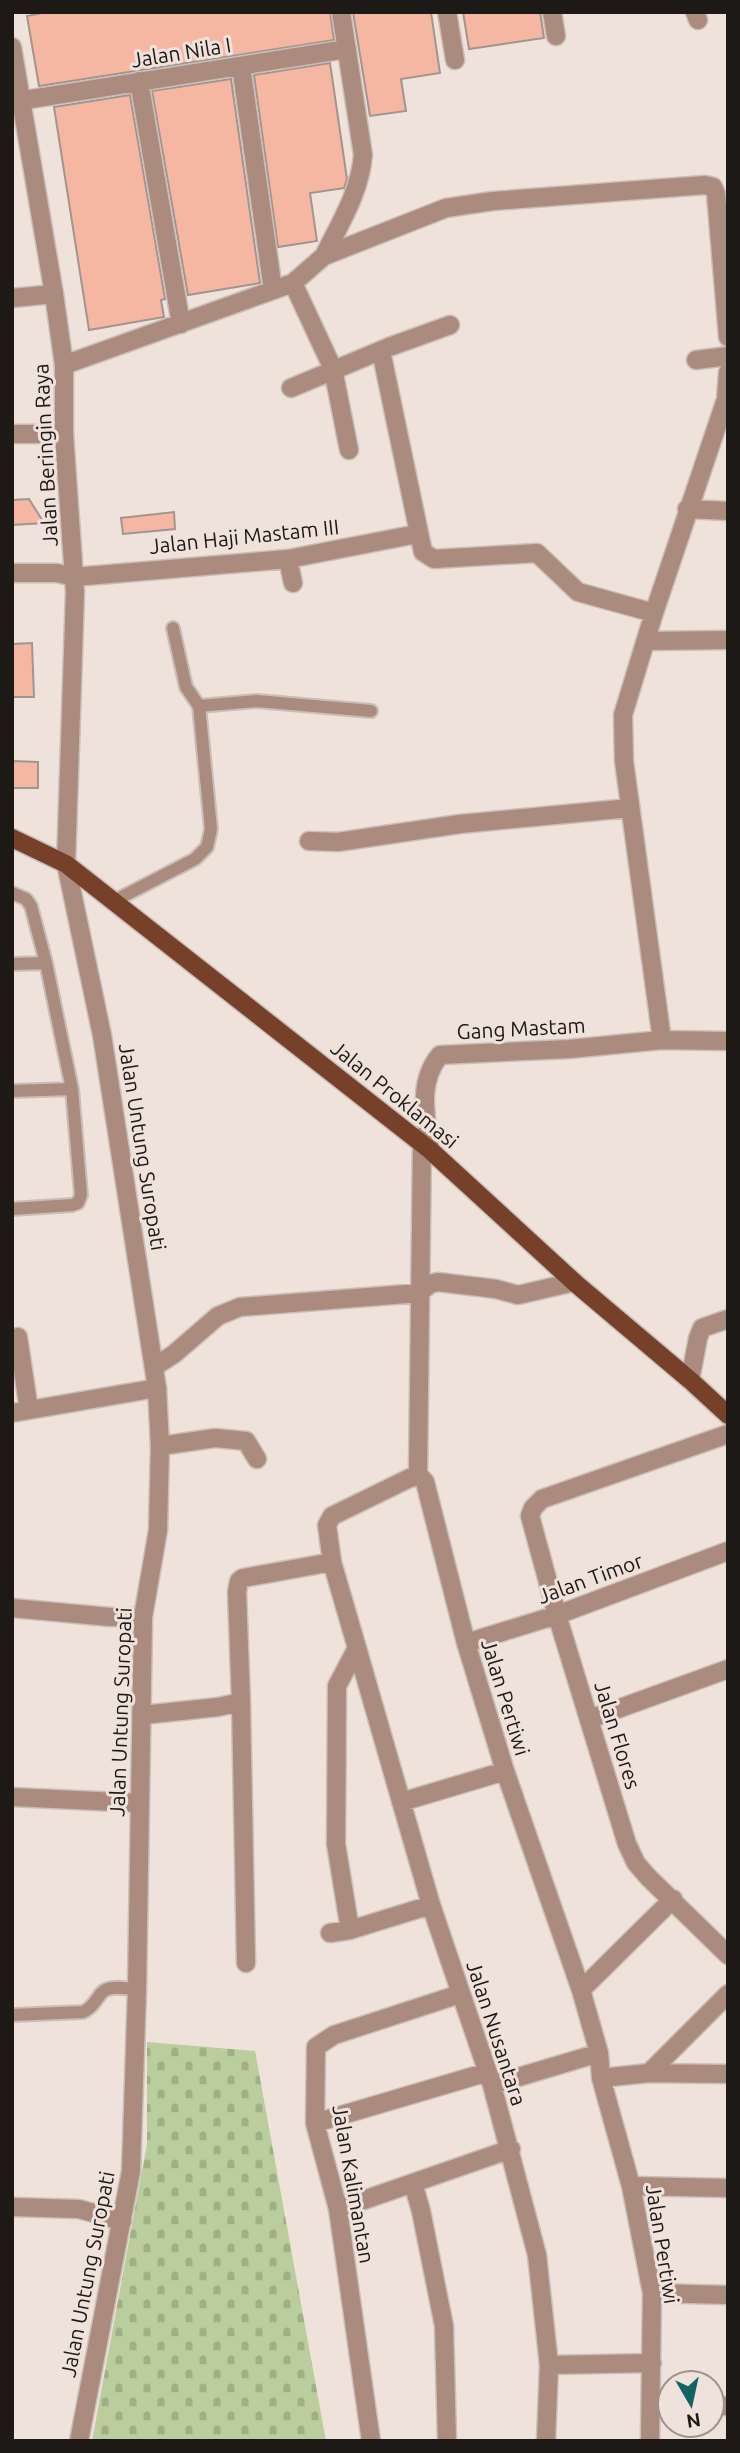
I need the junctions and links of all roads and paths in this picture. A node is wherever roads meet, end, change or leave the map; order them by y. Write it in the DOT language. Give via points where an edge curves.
graph roads {
  1 [pos="341,12"];
  2 [pos="447,12"];
  3 [pos="552,12"];
  4 [pos="556,36"];
  5 [pos="347,49"];
  6 [pos="13,54"];
  7 [pos="455,60"];
  8 [pos="241,66"];
  9 [pos="139,81"];
  10 [pos="17,101"];
  11 [pos="324,256"];
  12 [pos="293,283"];
  13 [pos="273,290"];
  14 [pos="54,293"];
  15 [pos="12,298"];
  16 [pos="181,324"];
  17 [pos="450,326"];
  18 [pos="728,337"];
  19 [pos="381,351"];
  20 [pos="728,356"];
  21 [pos="696,360"];
  22 [pos="64,365"];
  23 [pos="334,369"];
  24 [pos="728,372"];
  25 [pos="291,388"];
  26 [pos="12,434"];
  27 [pos="65,434"];
  28 [pos="349,450"];
  29 [pos="687,509"];
  30 [pos="728,512"];
  31 [pos="417,534"];
  32 [pos="288,559"];
  33 [pos="12,573"];
  34 [pos="74,577"];
  35 [pos="293,583"];
  36 [pos="654,613"];
  37 [pos="173,628"];
  38 [pos="646,640"];
  39 [pos="728,640"];
  40 [pos="199,706"];
  41 [pos="371,711"];
  42 [pos="630,808"];
  43 [pos="12,838"];
  44 [pos="309,841"];
  45 [pos="66,863"];
  46 [pos="12,893"];
  47 [pos="114,901"];
  48 [pos="46,962"];
  49 [pos="12,964"];
  50 [pos="662,1040"];
  51 [pos="728,1041"];
  52 [pos="72,1089"];
  53 [pos="12,1091"];
  54 [pos="426,1146"];
  55 [pos="12,1209"];
  56 [pos="574,1282"];
  57 [pos="419,1293"];
  58 [pos="728,1319"];
  59 [pos="18,1336"];
  60 [pos="154,1367"];
  61 [pos="690,1380"];
  62 [pos="157,1388"];
  63 [pos="20,1412"];
  64 [pos="728,1415"];
  65 [pos="728,1434"];
  66 [pos="160,1446"];
  67 [pos="257,1459"];
  68 [pos="418,1474"];
  69 [pos="728,1551"];
  70 [pos="332,1562"];
  71 [pos="12,1608"];
  72 [pos="557,1615"];
  73 [pos="143,1617"];
  74 [pos="466,1643"];
  75 [pos="357,1648"];
  76 [pos="728,1669"];
  77 [pos="241,1702"];
  78 [pos="143,1715"];
  79 [pos="590,1720"];
  80 [pos="505,1771"];
  81 [pos="12,1797"];
  82 [pos="139,1802"];
  83 [pos="401,1802"];
  84 [pos="673,1899"];
  85 [pos="431,1905"];
  86 [pos="350,1930"];
  87 [pos="330,1933"];
  88 [pos="728,1955"];
  89 [pos="246,1963"];
  90 [pos="137,1989"];
  91 [pos="581,1990"];
  92 [pos="460,1994"];
  93 [pos="728,1994"];
  94 [pos="12,2015"];
  95 [pos="600,2053"];
  96 [pos="649,2073"];
  97 [pos="728,2074"];
  98 [pos="490,2078"];
  99 [pos="601,2078"];
  100 [pos="315,2123"];
  101 [pos="511,2149"];
  102 [pos="413,2183"];
  103 [pos="631,2186"];
  104 [pos="728,2188"];
  105 [pos="12,2207"];
  106 [pos="338,2209"];
  107 [pos="122,2221"];
  108 [pos="652,2293"];
  109 [pos="728,2295"];
  110 [pos="652,2363"];
  111 [pos="548,2364"];
  112 [pos="656,2381"];
  113 [pos="656,2421"];
  114 [pos="79,2441"];
  115 [pos="371,2441"];
  116 [pos="447,2441"];
  117 [pos="545,2441"];
  118 [pos="650,2441"];
  1 -- 5 [label="street"];
  2 -- 7 [label="street"];
  3 -- 4 [label="street"];
  5 -- 8 [label="street, Jalan Nila I"];
  5 -- 11 [label="street" via="362,175"];
  6 -- 10 [label="street, Jalan Beringin Raya"];
  8 -- 9 [label="street, Jalan Nila I"];
  8 -- 13 [label="street"];
  9 -- 10 [label="street, Jalan Nila I"];
  9 -- 16 [label="street"];
  10 -- 14 [label="street, Jalan Beringin Raya"];
  11 -- 12 [label="street"];
  11 -- 18 [label="street" via="446,208 713,187"];
  12 -- 13 [label="street"];
  12 -- 23 [label="street"];
  13 -- 16 [label="street"];
  14 -- 15 [label="street"];
  14 -- 22 [label="street, Jalan Beringin Raya"];
  16 -- 22 [label="street"];
  17 -- 19 [label="street"];
  19 -- 23 [label="street"];
  19 -- 31 [label="street"];
  20 -- 21 [label="street"];
  22 -- 27 [label="street, Jalan Beringin Raya"];
  23 -- 25 [label="street"];
  23 -- 28 [label="street"];
  24 -- 29 [label="street" via="726,399"];
  26 -- 27 [label="street"];
  27 -- 34 [label="street, Jalan Beringin Raya"];
  29 -- 30 [label="street"];
  29 -- 36 [label="street"];
  31 -- 32 [label="street, Jalan Haji Mastam III"];
  31 -- 36 [label="street" via="423,552 434,559 537,553 578,592"];
  32 -- 34 [label="street, Jalan Haji Mastam III"];
  32 -- 35 [label="street"];
  33 -- 34 [label="street, Jalan Haji Mastam III"];
  34 -- 45 [label="street, Jalan Beringin Raya"];
  36 -- 38 [label="street"];
  37 -- 40 [label="lane" via="186,687"];
  38 -- 39 [label="street"];
  38 -- 42 [label="street" via="623,715"];
  40 -- 41 [label="lane" via="257,701"];
  40 -- 47 [label="lane" via="211,829 207,847 195,859"];
  42 -- 44 [label="street" via="460,824 338,842"];
  42 -- 50 [label="street"];
  43 -- 45 [label="main road, Jalan Proklamasi"];
  45 -- 47 [label="main road, Jalan Proklamasi"];
  45 -- 60 [label="street, Jalan Untung Suropati" via="102,1035"];
  46 -- 48 [label="lane" via="31,906"];
  47 -- 54 [label="main road, Jalan Proklamasi"];
  48 -- 49 [label="lane"];
  48 -- 52 [label="lane"];
  50 -- 51 [label="street"];
  50 -- 54 [label="street, Gang Mastam" via="440,1055 423,1096"];
  52 -- 53 [label="lane"];
  52 -- 55 [label="lane" via="78,1203"];
  54 -- 56 [label="main road, Jalan Proklamasi"];
  54 -- 57 [label="street"];
  56 -- 57 [label="street" via="518,1295 438,1282"];
  56 -- 61 [label="main road, Jalan Proklamasi"];
  57 -- 60 [label="street" via="240,1307 218,1316"];
  57 -- 68 [label="street"];
  58 -- 61 [label="street" via="702,1328"];
  59 -- 63 [label="street"];
  60 -- 62 [label="street, Jalan Untung Suropati"];
  61 -- 64 [label="main road, Jalan Proklamasi"];
  62 -- 63 [label="street"];
  62 -- 66 [label="street, Jalan Untung Suropati"];
  65 -- 72 [label="street, Jalan Flores" via="542,1499 533,1508 531,1524"];
  66 -- 67 [label="street" via="215,1438 246,1441"];
  66 -- 73 [label="street, Jalan Untung Suropati" via="158,1530"];
  68 -- 70 [label="street" via="332,1516 327,1525"];
  68 -- 74 [label="street, Jalan Pertiwi" via="425,1482"];
  69 -- 72 [label="street, Jalan Timor"];
  70 -- 75 [label="street"];
  70 -- 77 [label="street" via="239,1581"];
  71 -- 73 [label="street"];
  72 -- 74 [label="street, Jalan Timor"];
  72 -- 79 [label="street, Jalan Flores"];
  73 -- 78 [label="street, Jalan Untung Suropati"];
  74 -- 80 [label="street, Jalan Pertiwi"];
  75 -- 83 [label="street, Jalan Nusantara"];
  75 -- 86 [label="street" via="337,1686 336,1844"];
  76 -- 79 [label="street"];
  77 -- 78 [label="street"];
  77 -- 89 [label="street"];
  78 -- 82 [label="street, Jalan Untung Suropati"];
  79 -- 84 [label="street, Jalan Flores" via="636,1863"];
  80 -- 83 [label="street"];
  80 -- 91 [label="street, Jalan Pertiwi"];
  81 -- 82 [label="street"];
  82 -- 90 [label="street, Jalan Untung Suropati"];
  83 -- 85 [label="street, Jalan Nusantara"];
  84 -- 88 [label="street, Jalan Flores"];
  84 -- 91 [label="street"];
  85 -- 86 [label="street"];
  85 -- 92 [label="street, Jalan Nusantara"];
  86 -- 87 [label="street"];
  90 -- 94 [label="lane" via="108,1989 83,2012"];
  90 -- 107 [label="street, Jalan Untung Suropati" via="131,2171"];
  91 -- 95 [label="street, Jalan Pertiwi"];
  92 -- 98 [label="street, Jalan Nusantara"];
  92 -- 100 [label="street, Jalan Kalimantan" via="334,2035 316,2047"];
  93 -- 96 [label="street"];
  95 -- 98 [label="street"];
  95 -- 99 [label="street, Jalan Pertiwi"];
  96 -- 97 [label="street"];
  96 -- 99 [label="street"];
  98 -- 100 [label="street"];
  98 -- 101 [label="street, Jalan Nusantara"];
  99 -- 103 [label="street, Jalan Pertiwi"];
  100 -- 106 [label="street, Jalan Kalimantan"];
  101 -- 102 [label="street"];
  101 -- 111 [label="street, Jalan Nusantara" via="537,2255"];
  102 -- 106 [label="street"];
  102 -- 116 [label="street" via="444,2326"];
  103 -- 104 [label="street"];
  103 -- 108 [label="street, Jalan Pertiwi"];
  105 -- 107 [label="street" via="79,2208"];
  106 -- 115 [label="street, Jalan Kalimantan"];
  107 -- 114 [label="street, Jalan Untung Suropati"];
  108 -- 109 [label="street"];
  108 -- 110 [label="street, Jalan Pertiwi"];
  110 -- 111 [label="street"];
  110 -- 112 [label="street, Jalan Pertiwi"];
  111 -- 117 [label="street, Jalan Nusantara"];
  113 -- 118 [label="street, Jalan Pertiwi"];
}
